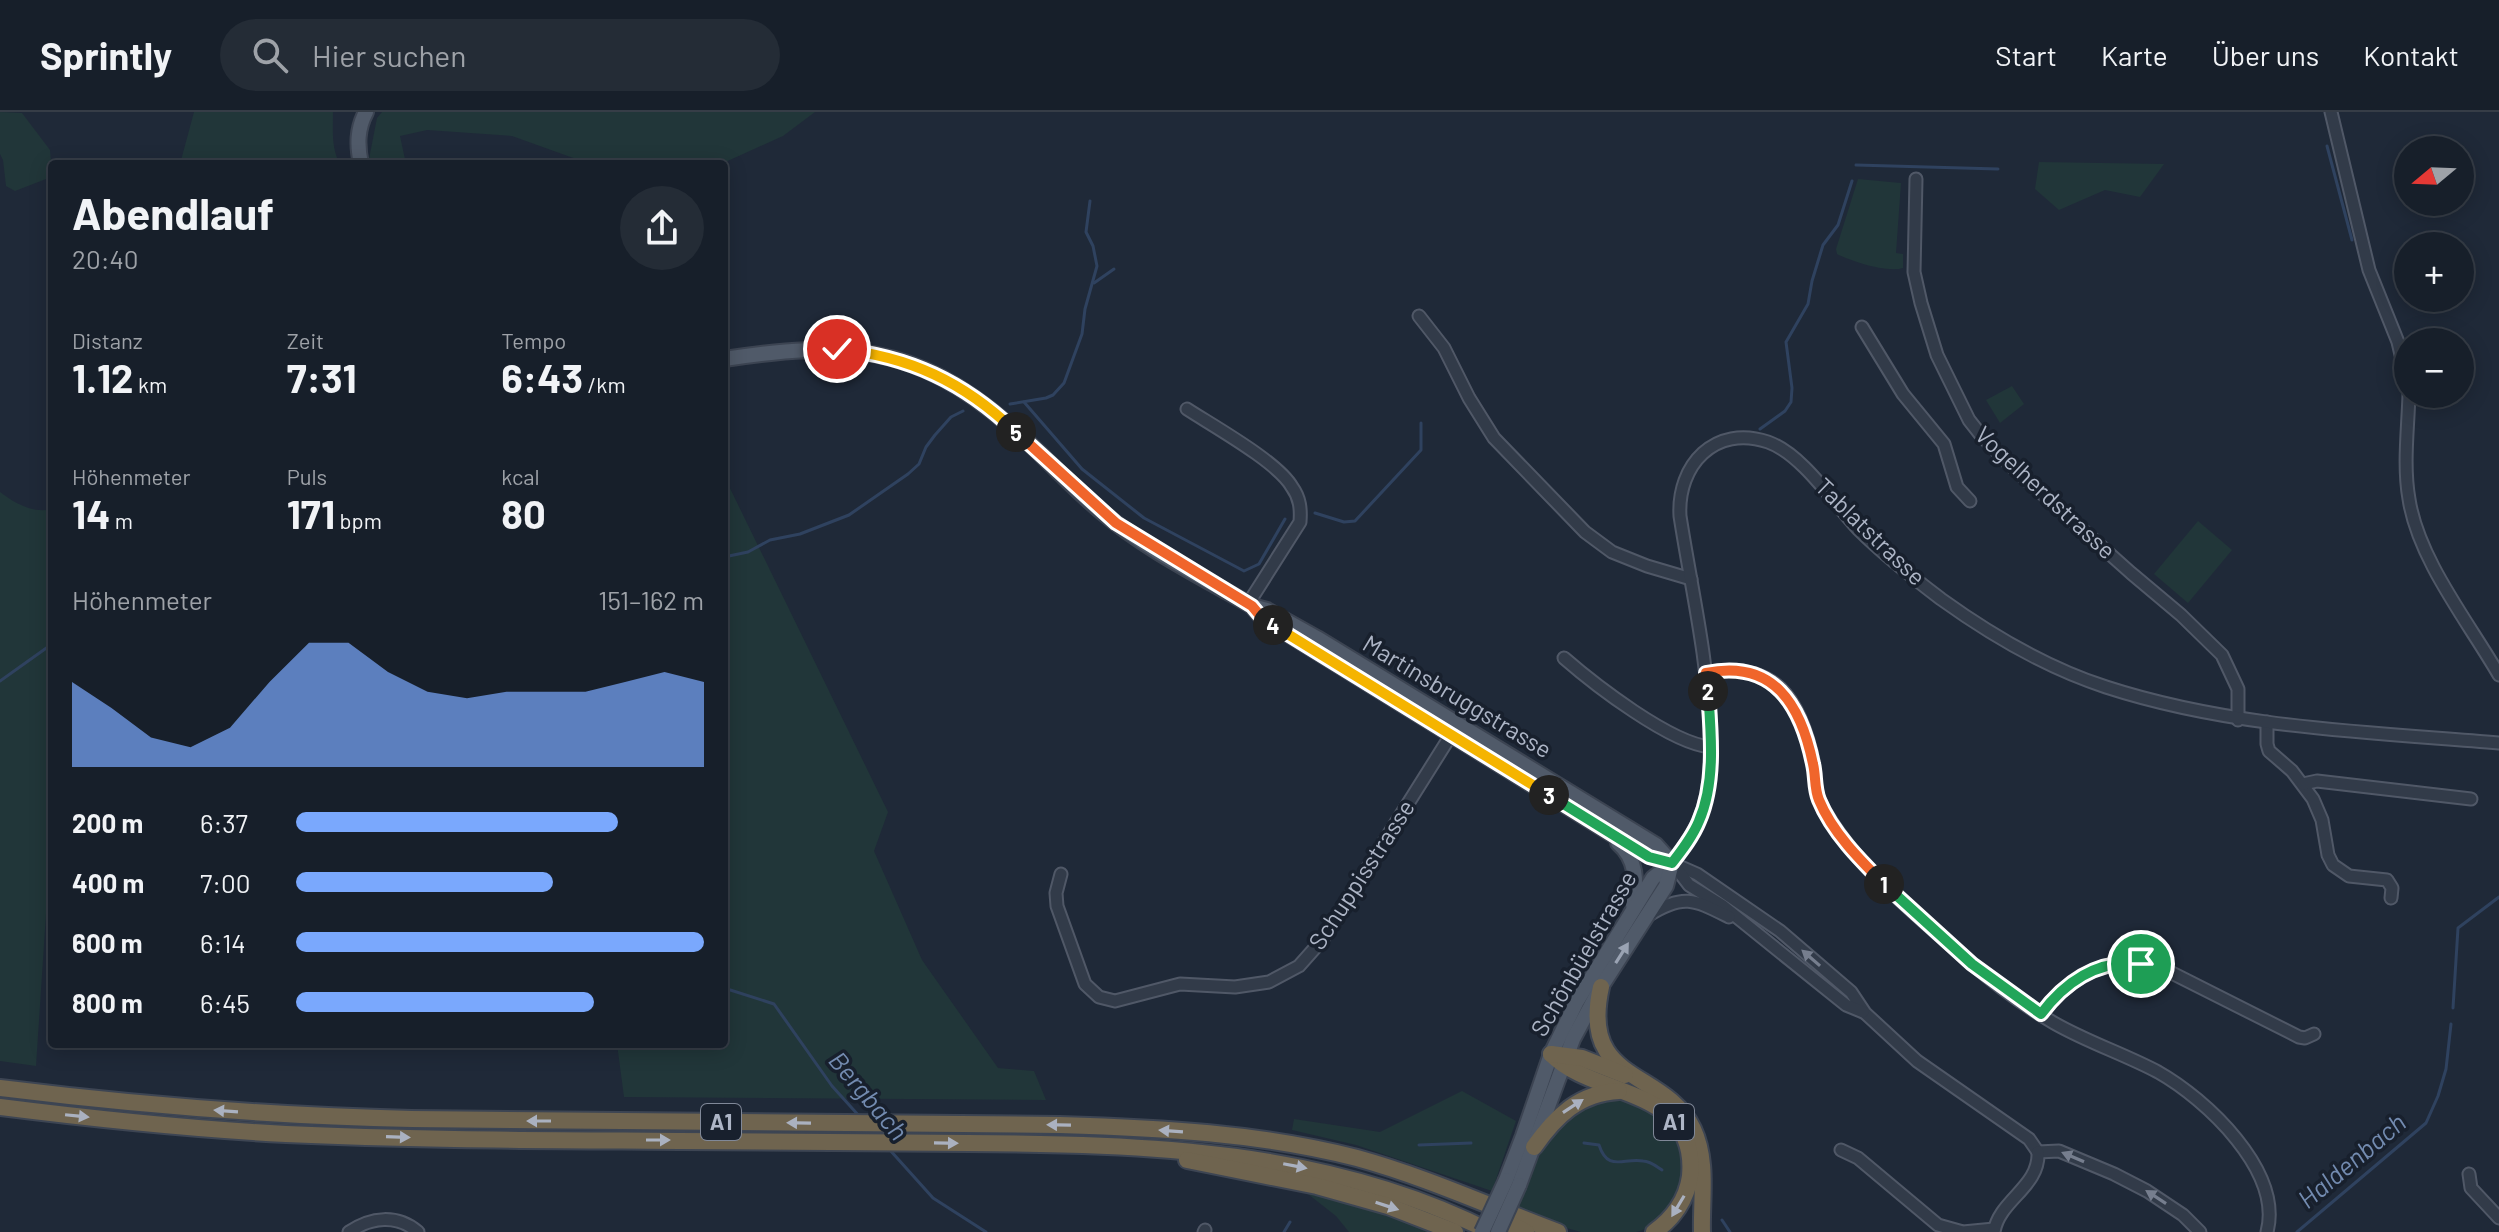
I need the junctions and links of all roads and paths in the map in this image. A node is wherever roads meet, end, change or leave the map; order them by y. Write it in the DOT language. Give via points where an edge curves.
graph roads {
  1 [pos="366,112"];
  2 [pos="2331,112"];
  3 [pos="360,160"];
  4 [pos="1916,179"];
  5 [pos="1419,316"];
  6 [pos="1862,327"];
  7 [pos="2394,332"];
  8 [pos="728,359"];
  9 [pos="2409,408"];
  10 [pos="1187,409"];
  11 [pos="1970,501"];
  12 [pos="1691,579"];
  13 [pos="1250,605"];
  14 [pos="1564,658"];
  15 [pos="1706,673"];
  16 [pos="2499,675"];
  17 [pos="2238,720"];
  18 [pos="2267,722"];
  19 [pos="1453,729"];
  20 [pos="2499,743"];
  21 [pos="1710,747"];
  22 [pos="2303,784"];
  23 [pos="2471,799"];
  24 [pos="1600,827"];
  25 [pos="1672,863"];
  26 [pos="1061,874"];
  27 [pos="2391,898"];
  28 [pos="1637,917"];
  29 [pos="1754,930"];
  30 [pos="1601,987"];
  31 [pos="1865,1013"];
  32 [pos="2041,1014"];
  33 [pos="2314,1034"];
  34 [pos="1560,1058"];
  35 [pos="1632,1086"];
  36 [pos="0,1088"];
  37 [pos="0,1107"];
  38 [pos="1107,1145"];
  39 [pos="1534,1147"];
  40 [pos="1841,1150"];
  41 [pos="2038,1152"];
  42 [pos="2469,1174"];
  43 [pos="1512,1182"];
  44 [pos="1439,1185"];
  45 [pos="2499,1218"];
  46 [pos="1994,1230"];
  47 [pos="349,1232"];
  48 [pos="418,1232"];
  49 [pos="1455,1232"];
  50 [pos="1482,1232"];
  51 [pos="1491,1232"];
  52 [pos="1498,1232"];
  53 [pos="1526,1232"];
  54 [pos="1558,1232"];
  55 [pos="1654,1232"];
  56 [pos="1702,1232"];
  57 [pos="2200,1232"];
  58 [pos="2267,1232"];
  1 -- 3 [label="main road" via="359,127"];
  2 -- 7 [label="street" via="2366,259"];
  4 -- 17 [label="street, Vogelherdstrasse" via="1914,272 1937,355 1969,420 2009,464 2222,655 2238,689"];
  5 -- 12 [label="street" via="1444,348 1494,438 1585,532 1612,552"];
  6 -- 11 [label="street" via="1903,394 1944,444 1957,487"];
  8 -- 13 [label="main road, Martinsbruggstrasse" via="797,350 865,351 952,382 1011,426 1116,523"];
  9 -- 16 [label="street" via="2407,483 2414,522"];
  10 -- 13 [label="street" via="1279,471 1298,498 1300,522"];
  12 -- 15 [label="street, Tablatstrasse"];
  12 -- 17 [label="street, Tablatstrasse" via="1680,506 1685,477 1708,448 1724,441 1768,442 1786,451 1912,577 2007,642 2102,686"];
  13 -- 19 [label="main road, Martinsbruggstrasse" via="1305,631 1431,707"];
  14 -- 21 [label="street" via="1667,731"];
  15 -- 21 [label="street, Tablatstrasse"];
  15 -- 32 [label="street" via="1740,671 1781,689 1810,752 1819,801 1854,853 1972,964"];
  17 -- 18 [label="street, Tablatstrasse"];
  18 -- 20 [label="street, Tablatstrasse"];
  18 -- 22 [label="street" via="2269,751"];
  19 -- 24 [label="main road, Martinsbruggstrasse"];
  19 -- 25 [label="main road, Martinsbruggstrasse" via="1656,845"];
  19 -- 26 [label="street, Schuppisstrasse" via="1323,939 1299,966 1269,982 1235,987 1180,984 1115,1001 1099,997 1085,984 1057,906"];
  21 -- 25 [label="street, Tablatstrasse" via="1700,820"];
  22 -- 23 [label="street" via="2317,781"];
  22 -- 27 [label="street" via="2318,809 2333,865 2349,876 2387,880"];
  24 -- 25 [label="main road, Martinsbruggstrasse" via="1649,857"];
  24 -- 28 [label="main road, Martinsbruggstrasse" via="1631,859"];
  25 -- 28 [label="main road, Schönbüelstrasse" via="1653,878"];
  25 -- 29 [label="street, Martinsbruggstrasse" via="1689,885"];
  31 -- 25 [label="street, Martinsbruggstrasse, one-way" via="1851,992 1780,931 1697,874"];
  28 -- 29 [label="street, Martinsbruggstrasse" via="1672,903 1701,902"];
  30 -- 28 [label="main road, Schönbüelstrasse, one-way"];
  28 -- 34 [label="main road, Schönbüelstrasse" via="1577,1001"];
  29 -- 31 [label="street, Martinsbruggstrasse" via="1846,1005"];
  30 -- 34 [label="main road, Schönbüelstrasse"];
  30 -- 35 [label="highway, A1" via="1602,1041"];
  31 -- 41 [label="street, Martinsbruggstrasse" via="1917,1061 2029,1139"];
  32 -- 33 [label="street" via="2082,975 2133,963 2156,965 2299,1037"];
  32 -- 58 [label="street" via="2158,1073 2200,1103 2238,1143 2264,1182"];
  34 -- 35 [label="highway, A1" via="1593,1061"];
  34 -- 39 [label="main road, Schönbüelstrasse"];
  34 -- 43 [label="main road, Schönbüelstrasse"];
  39 -- 35 [label="highway, A1, one-way" via="1576,1102"];
  35 -- 55 [label="highway, A1, one-way" via="1665,1111 1688,1150 1685,1193 1671,1218"];
  35 -- 56 [label="highway, A1" via="1675,1104 1692,1127 1701,1154"];
  44 -- 36 [label="highway, A1, one-way" via="1290,1143 1137,1128 304,1116"];
  37 -- 38 [label="highway, A1, one-way" via="320,1135"];
  38 -- 49 [label="highway, A1, one-way" via="1317,1186"];
  38 -- 51 [label="highway, A1, one-way" via="1212,1153 1315,1170 1426,1202"];
  39 -- 43 [label="main road, Schönbüelstrasse"];
  40 -- 46 [label="street" via="1858,1158 1938,1225 1963,1232"];
  41 -- 46 [label="street" via="2032,1175 2005,1207"];
  57 -- 41 [label="street, one-way" via="2183,1215 2114,1174 2059,1151"];
  42 -- 45 [label="street" via="2471,1188"];
  43 -- 50 [label="main road, Schönbüelstrasse, bridge"];
  43 -- 52 [label="main road, Schönbüelstrasse, bridge"];
  44 -- 53 [label="highway, A1"];
  44 -- 54 [label="highway, A1"];
  47 -- 48 [label="street" via="379,1219 396,1220"];
}
